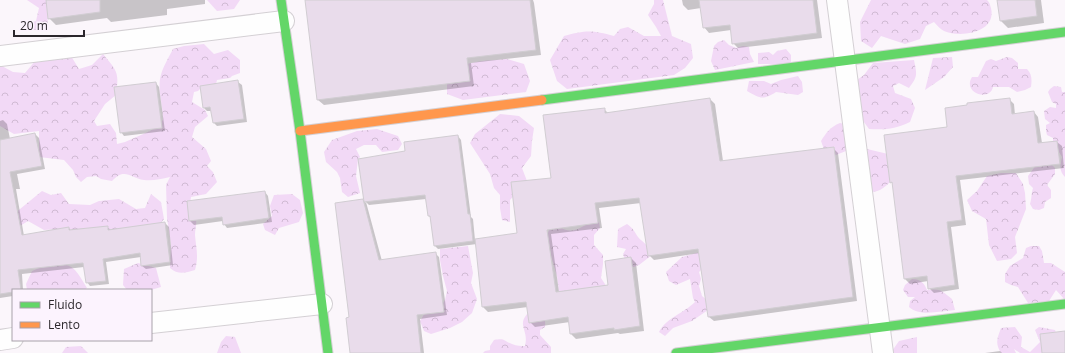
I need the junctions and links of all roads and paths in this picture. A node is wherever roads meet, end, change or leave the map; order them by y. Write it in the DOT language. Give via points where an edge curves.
graph roads {
  1 [pos="281,0"];
  2 [pos="837,0"];
  3 [pos="284,21"];
  4 [pos="1065,32"];
  5 [pos="0,56"];
  6 [pos="845,60"];
  7 [pos="300,130"];
  8 [pos="322,304"];
  9 [pos="1065,304"];
  10 [pos="152,323"];
  11 [pos="879,328"];
  12 [pos="12,338"];
  13 [pos="0,340"];
  14 [pos="328,353"];
  15 [pos="676,353"];
  16 [pos="883,353"];
  1 -- 3 [label="street"];
  2 -- 6 [label="street"];
  3 -- 5 [label="street"];
  3 -- 7 [label="street"];
  4 -- 6 [label="street"];
  6 -- 7 [label="street"];
  6 -- 11 [label="street"];
  7 -- 8 [label="street"];
  8 -- 10 [label="street"];
  8 -- 14 [label="street"];
  9 -- 11 [label="street"];
  11 -- 15 [label="street"];
  11 -- 16 [label="street"];
  12 -- 13 [label="street"];
}
